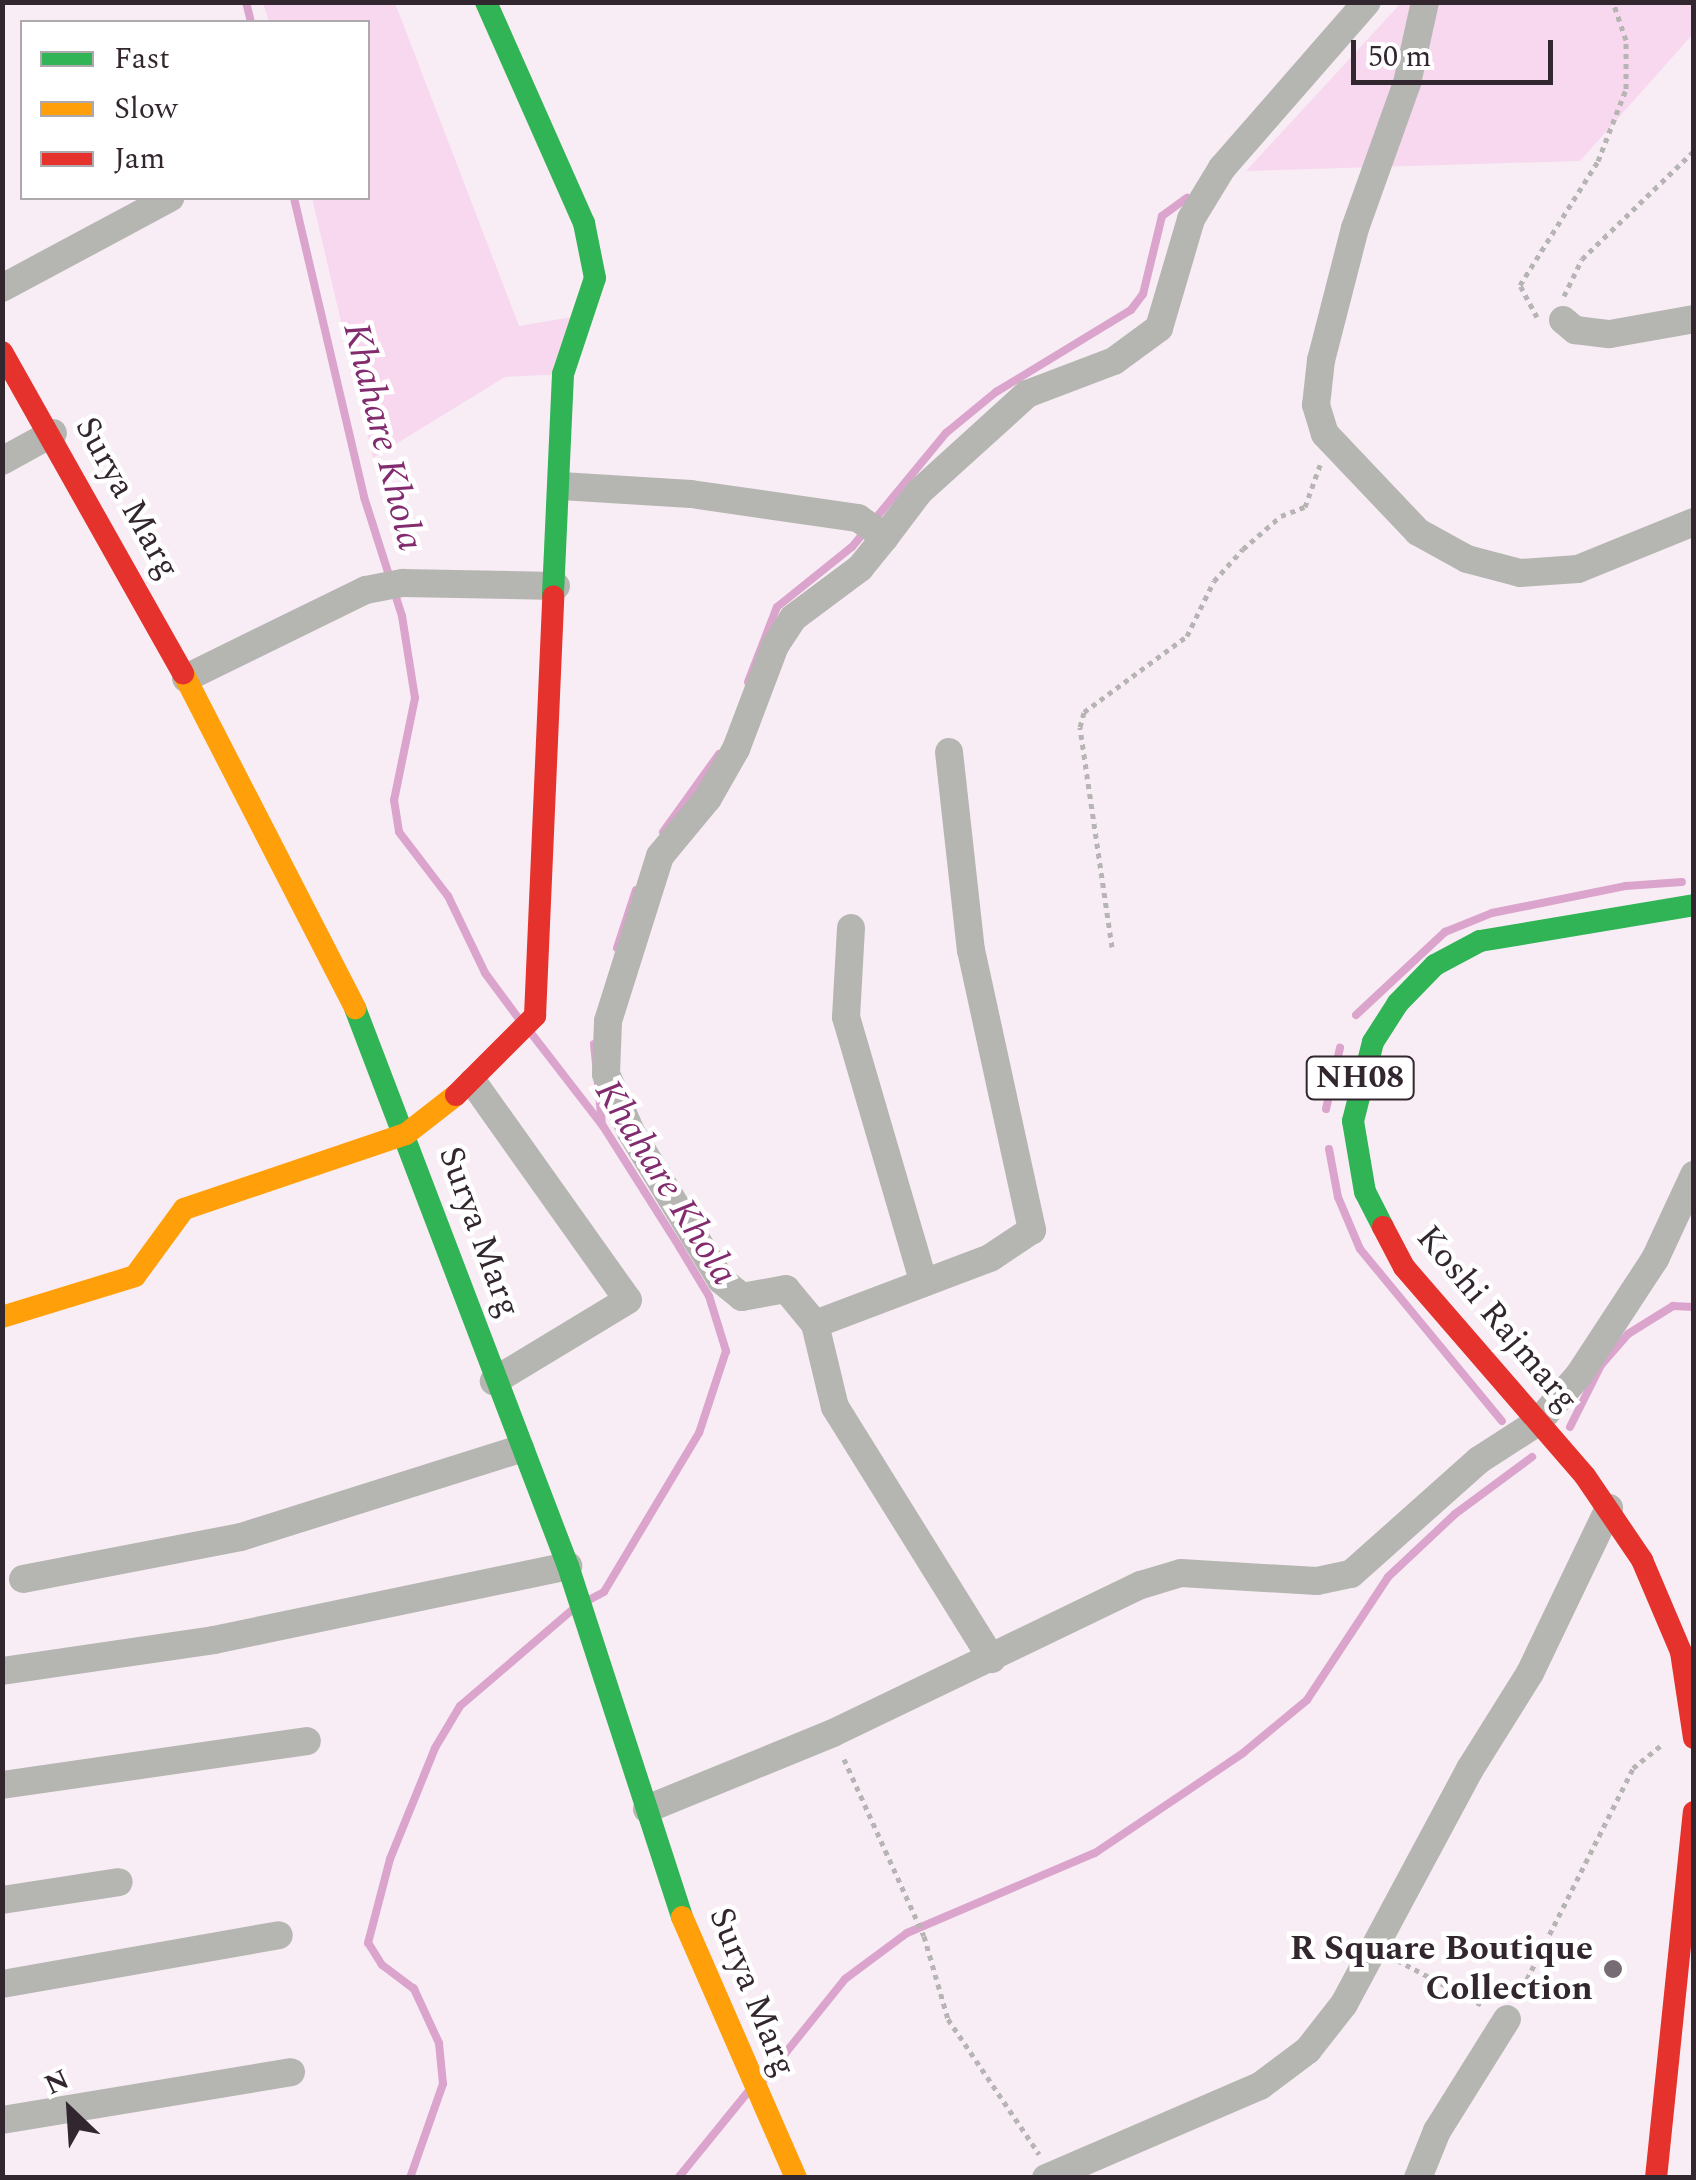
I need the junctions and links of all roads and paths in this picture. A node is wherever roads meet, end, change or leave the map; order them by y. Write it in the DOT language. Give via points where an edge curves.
graph roads {
  1 [pos="486,2"];
  2 [pos="1367,2"];
  3 [pos="1425,2"];
  4 [pos="1613,2"];
  5 [pos="1694,151"];
  6 [pos="166,200"];
  7 [pos="2,288"];
  8 [pos="1694,319"];
  9 [pos="1563,320"];
  10 [pos="2,352"];
  11 [pos="53,433"];
  12 [pos="1325,434"];
  13 [pos="2,461"];
  14 [pos="561,486"];
  15 [pos="1694,522"];
  16 [pos="873,528"];
  17 [pos="556,586"];
  18 [pos="186,678"];
  19 [pos="949,752"];
  20 [pos="1694,905"];
  21 [pos="851,928"];
  22 [pos="1112,947"];
  23 [pos="473,1082"];
  24 [pos="406,1134"];
  25 [pos="1694,1175"];
  26 [pos="924,1282"];
  27 [pos="2,1318"];
  28 [pos="815,1324"];
  29 [pos="494,1381"];
  30 [pos="1538,1422"];
  31 [pos="520,1449"];
  32 [pos="1609,1508"];
  33 [pos="572,1577"];
  34 [pos="23,1579"];
  35 [pos="992,1659"];
  36 [pos="2,1670"];
  37 [pos="1693,1730"];
  38 [pos="833,1733"];
  39 [pos="308,1741"];
  40 [pos="2,1785"];
  41 [pos="647,1809"];
  42 [pos="1694,1812"];
  43 [pos="119,1882"];
  44 [pos="2,1900"];
  45 [pos="279,1935"];
  46 [pos="1376,1949"];
  47 [pos="2,1984"];
  48 [pos="1507,2019"];
  49 [pos="291,2072"];
  50 [pos="2,2120"];
  51 [pos="1050,2176"];
  52 [pos="796,2178"];
  53 [pos="1418,2178"];
  54 [pos="1656,2178"];
  1 -- 14 [label="street" via="584,223 596,278 563,374"];
  2 -- 16 [label="street" via="1222,168 1191,219 1159,328 1114,362 1028,394"];
  3 -- 12 [label="street" via="1408,83 1355,228 1321,360 1316,405"];
  4 -- 9 [label="path" via="1626,40 1626,89 1615,124 1520,286 1538,318"];
  5 -- 9 [label="path" via="1582,259 1564,293"];
  6 -- 7 [label="street"];
  8 -- 9 [label="street" via="1610,334 1575,330"];
  10 -- 11 [label="street, Surya Marg"];
  11 -- 13 [label="street"];
  11 -- 18 [label="street, Surya Marg"];
  12 -- 15 [label="street" via="1418,532 1467,559 1520,572 1578,569"];
  12 -- 22 [label="path" via="1316,489 1304,508 1281,516 1224,570 1187,636 1084,712 1080,727"];
  14 -- 16 [label="street" via="691,494"];
  14 -- 17 [label="street"];
  16 -- 28 [label="street" via="860,568 793,618 775,646 736,749 708,798 660,856 608,1021 606,1074 630,1132 721,1280 742,1296 786,1289"];
  17 -- 18 [label="street" via="403,583 366,590"];
  17 -- 23 [label="street" via="535,1016"];
  18 -- 24 [label="street, Surya Marg" via="351,998"];
  19 -- 26 [label="street" via="970,950 1032,1230 990,1258"];
  20 -- 30 [label="street, Koshi Rajmarg / NH08" via="1480,941 1435,965 1398,1003 1360,1078 1356,1153 1382,1232 1426,1300"];
  21 -- 26 [label="street" via="846,1017"];
  23 -- 24 [label="street"];
  23 -- 29 [label="street" via="628,1300"];
  24 -- 27 [label="street" via="184,1209 135,1276"];
  24 -- 29 [label="street, Surya Marg"];
  25 -- 30 [label="street" via="1655,1259 1578,1375"];
  26 -- 28 [label="street"];
  28 -- 35 [label="street" via="835,1407"];
  29 -- 31 [label="street, Surya Marg"];
  30 -- 32 [label="street, Koshi Rajmarg / NH08"];
  30 -- 35 [label="street" via="1479,1460 1350,1574 1316,1581 1181,1573 1142,1585"];
  31 -- 33 [label="street, Surya Marg"];
  31 -- 34 [label="street" via="241,1536"];
  32 -- 37 [label="street, Koshi Rajmarg / NH08" via="1668,1613"];
  32 -- 46 [label="street" via="1530,1673 1470,1768"];
  33 -- 36 [label="street"];
  33 -- 41 [label="street, Surya Marg"];
  35 -- 38 [label="street"];
  37 -- 48 [label="path" via="1633,1768"];
  38 -- 41 [label="street"];
  38 -- 51 [label="path" via="924,1936 948,2019"];
  39 -- 40 [label="street"];
  41 -- 52 [label="street, Surya Marg" via="694,1953"];
  42 -- 54 [label="street"];
  43 -- 44 [label="street"];
  45 -- 47 [label="street"];
  46 -- 48 [label="path"];
  46 -- 51 [label="street" via="1308,2050 1260,2086"];
  48 -- 53 [label="street" via="1437,2131"];
  49 -- 50 [label="street"];
}
